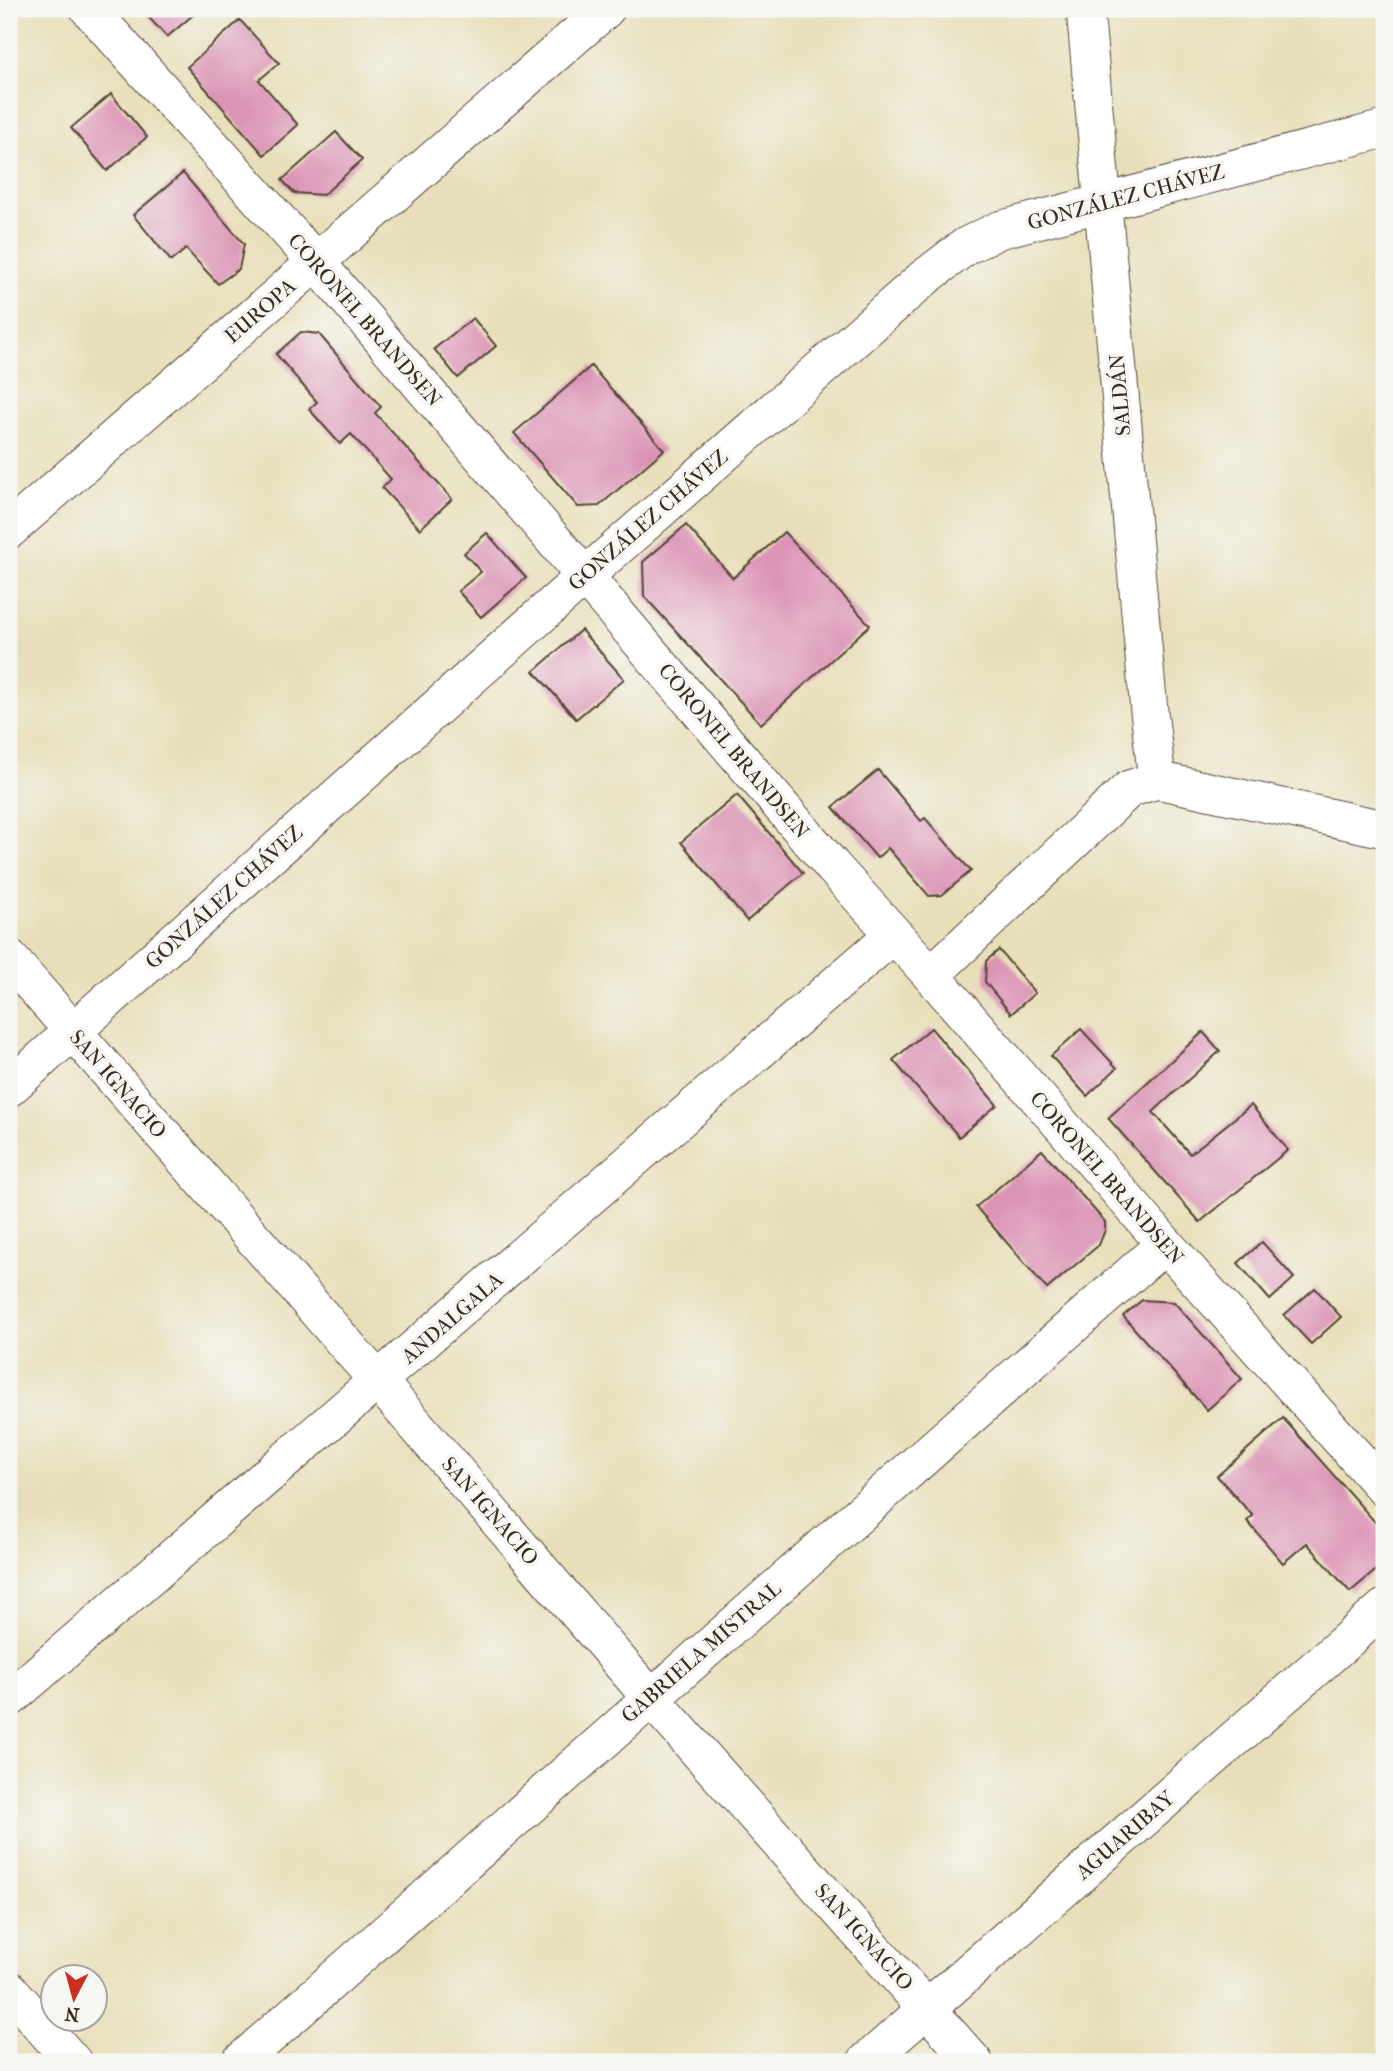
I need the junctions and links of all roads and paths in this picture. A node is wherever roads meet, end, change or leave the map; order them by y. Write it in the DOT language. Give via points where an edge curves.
graph roads {
  1 [pos="89,9"];
  2 [pos="606,9"];
  3 [pos="1086,9"];
  4 [pos="1384,129"];
  5 [pos="1102,202"];
  6 [pos="316,262"];
  7 [pos="9,530"];
  8 [pos="586,575"];
  9 [pos="1157,780"];
  10 [pos="1384,829"];
  11 [pos="893,935"];
  12 [pos="9,958"];
  13 [pos="931,975"];
  14 [pos="72,1032"];
  15 [pos="9,1088"];
  16 [pos="1165,1244"];
  17 [pos="378,1381"];
  18 [pos="1384,1488"];
  19 [pos="1384,1608"];
  20 [pos="650,1697"];
  21 [pos="9,1699"];
  22 [pos="9,1989"];
  23 [pos="928,2009"];
  24 [pos="73,2062"];
  25 [pos="240,2062"];
  26 [pos="866,2062"];
  27 [pos="974,2062"];
  1 -- 6 [label="street, CORONEL BRANDSEN"];
  2 -- 6 [label="street, EUROPA"];
  3 -- 5 [label="street, SALDÁN"];
  4 -- 5 [label="street, GONZÁLEZ CHÁVEZ"];
  5 -- 8 [label="street, GONZÁLEZ CHÁVEZ" via="999,230 966,246"];
  5 -- 9 [label="street, SALDÁN"];
  6 -- 7 [label="street, EUROPA"];
  6 -- 8 [label="street, CORONEL BRANDSEN"];
  8 -- 11 [label="street, CORONEL BRANDSEN"];
  8 -- 14 [label="street, GONZÁLEZ CHÁVEZ"];
  9 -- 10 [label="street"];
  9 -- 13 [label="street" via="1129,789"];
  11 -- 13 [label="street, CORONEL BRANDSEN"];
  11 -- 17 [label="street, ANDALGALA"];
  12 -- 14 [label="street, SAN IGNACIO"];
  13 -- 16 [label="street, CORONEL BRANDSEN"];
  14 -- 15 [label="street, GONZÁLEZ CHÁVEZ"];
  14 -- 17 [label="street, SAN IGNACIO"];
  16 -- 18 [label="street, CORONEL BRANDSEN"];
  16 -- 20 [label="street, GABRIELA MISTRAL"];
  17 -- 20 [label="street, SAN IGNACIO"];
  17 -- 21 [label="street, ANDALGALA"];
  19 -- 23 [label="street, AGUARIBAY"];
  20 -- 23 [label="street, SAN IGNACIO"];
  20 -- 25 [label="street, GABRIELA MISTRAL"];
  22 -- 24 [label="street"];
  23 -- 26 [label="street, AGUARIBAY"];
  23 -- 27 [label="street, SAN IGNACIO"];
}
